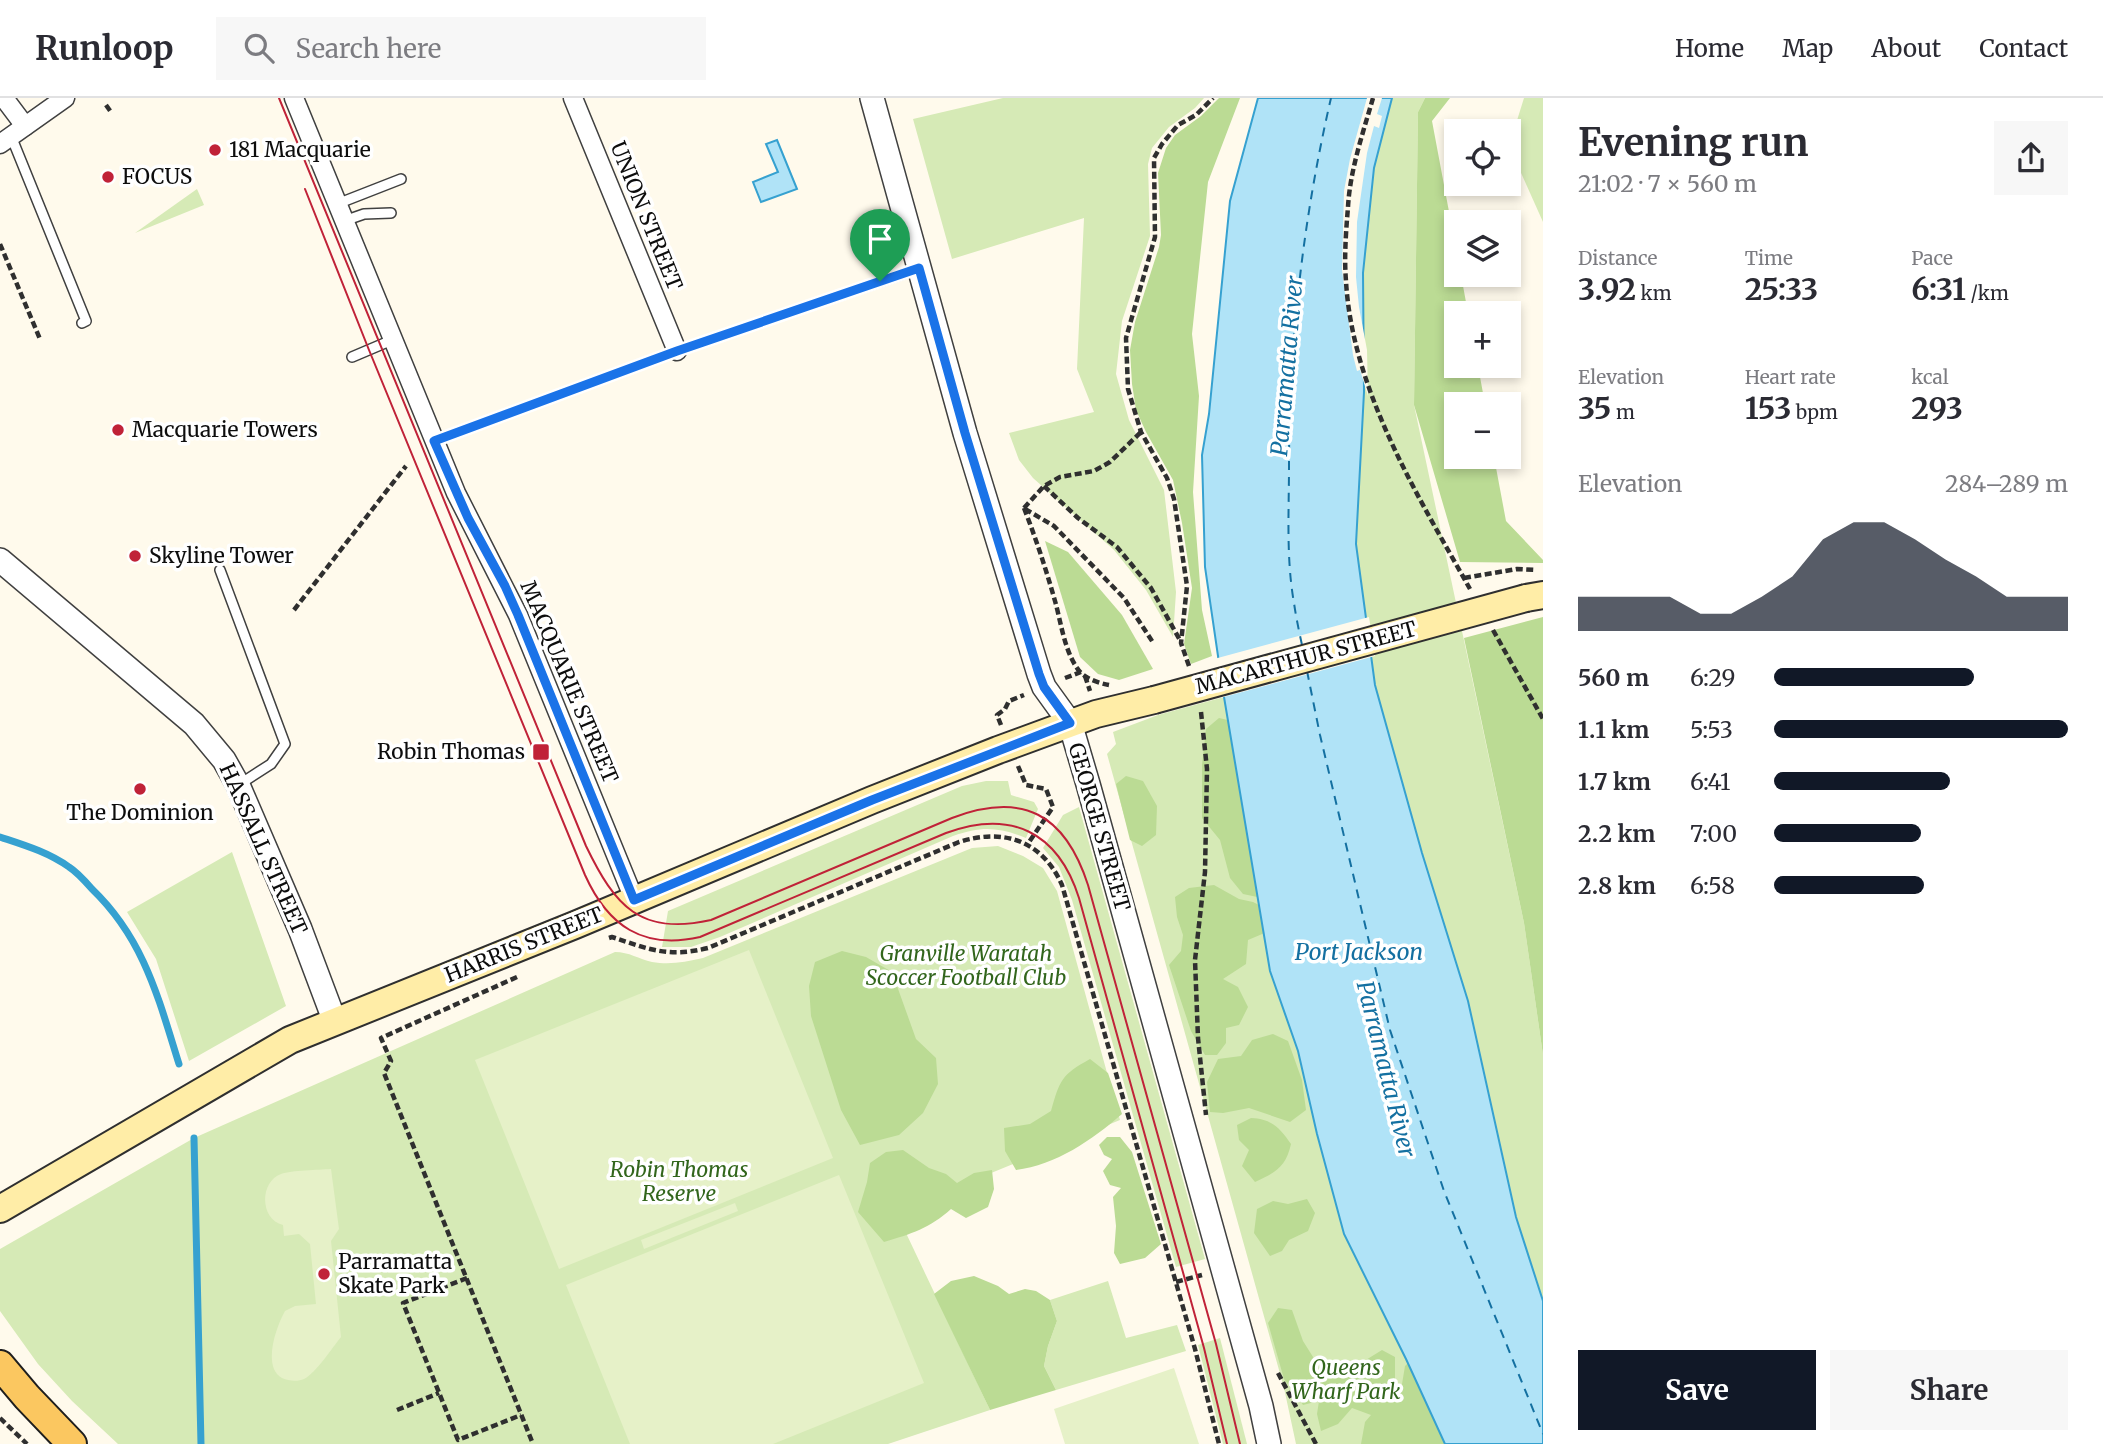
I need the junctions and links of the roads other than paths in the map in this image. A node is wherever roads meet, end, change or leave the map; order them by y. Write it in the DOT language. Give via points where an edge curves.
graph roads {
  1 [pos="4,98"];
  2 [pos="65,98"];
  3 [pos="294,98"];
  4 [pos="573,98"];
  5 [pos="872,98"];
  6 [pos="12,136"];
  7 [pos="401,179"];
  8 [pos="337,204"];
  9 [pos="391,213"];
  10 [pos="344,221"];
  11 [pos="919,268"];
  12 [pos="82,323"];
  13 [pos="393,340"];
  14 [pos="677,351"];
  15 [pos="352,357"];
  16 [pos="434,441"];
  17 [pos="0,560"];
  18 [pos="220,570"];
  19 [pos="1534,597"];
  20 [pos="1070,723"];
  21 [pos="238,785"];
  22 [pos="634,900"];
  23 [pos="335,1021"];
  24 [pos="0,1209"];
  25 [pos="0,1365"];
  26 [pos="72,1444"];
  27 [pos="1269,1444"];
  1 -- 6 [label="street"];
  2 -- 6 [label="street"];
  3 -- 8 [label="street, MACQUARIE STREET"];
  4 -- 14 [label="street, UNION STREET"];
  5 -- 11 [label="street, GEORGE STREET"];
  6 -- 12 [label="lane" via="86,321"];
  7 -- 8 [label="lane"];
  8 -- 10 [label="street, MACQUARIE STREET"];
  9 -- 10 [label="lane" via="364,214"];
  10 -- 13 [label="street, MACQUARIE STREET"];
  11 -- 14 [label="lane"];
  11 -- 20 [label="street, GEORGE STREET" via="1039,674"];
  13 -- 15 [label="lane"];
  13 -- 16 [label="street, MACQUARIE STREET"];
  14 -- 16 [label="lane"];
  16 -- 22 [label="street, MACQUARIE STREET" via="518,615"];
  17 -- 21 [label="street, HASSALL STREET" via="194,724"];
  18 -- 21 [label="lane" via="285,744 271,764"];
  19 -- 20 [label="main road, MACARTHUR STREET, bridge"];
  20 -- 22 [label="main road, HARRIS STREET"];
  20 -- 27 [label="street, GEORGE STREET"];
  21 -- 23 [label="street, HASSALL STREET"];
  22 -- 23 [label="main road, HARRIS STREET"];
  23 -- 24 [label="main road, HARRIS STREET" via="290,1041"];
  25 -- 26 [label="main road"];
}
